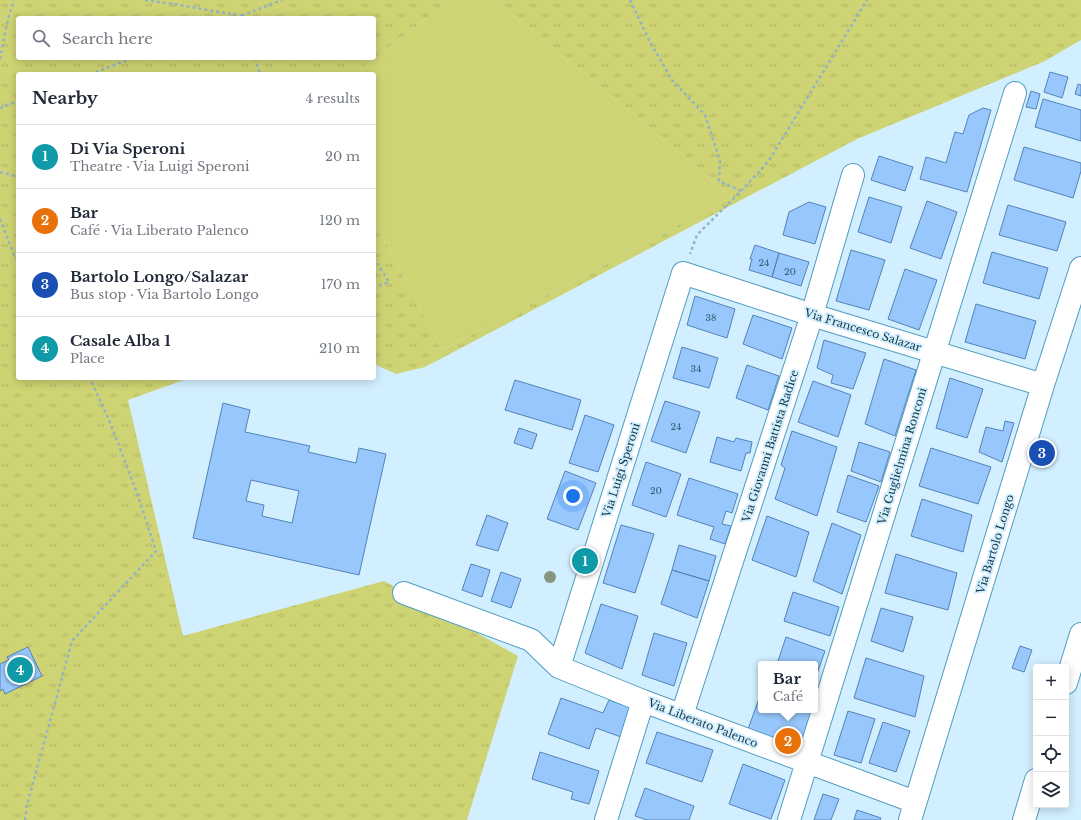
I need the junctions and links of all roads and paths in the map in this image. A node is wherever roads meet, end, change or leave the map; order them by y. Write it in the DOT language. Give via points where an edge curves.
graph roads {
  1 [pos="14,0"];
  2 [pos="145,0"];
  3 [pos="282,0"];
  4 [pos="630,0"];
  5 [pos="867,0"];
  6 [pos="237,16"];
  7 [pos="244,16"];
  8 [pos="0,59"];
  9 [pos="128,60"];
  10 [pos="256,60"];
  11 [pos="95,72"];
  12 [pos="259,72"];
  13 [pos="1015,93"];
  14 [pos="16,102"];
  15 [pos="0,108"];
  16 [pos="0,172"];
  17 [pos="853,174"];
  18 [pos="16,176"];
  19 [pos="740,191"];
  20 [pos="0,219"];
  21 [pos="16,258"];
  22 [pos="376,261"];
  23 [pos="1081,268"];
  24 [pos="683,273"];
  25 [pos="376,286"];
  26 [pos="812,315"];
  27 [pos="935,352"];
  28 [pos="91,380"];
  29 [pos="1043,385"];
  30 [pos="404,593"];
  31 [pos="1081,634"];
  32 [pos="559,667"];
  33 [pos="1069,673"];
  34 [pos="643,701"];
  35 [pos="682,715"];
  36 [pos="807,763"];
  37 [pos="1033,790"];
  38 [pos="912,811"];
  39 [pos="25,820"];
  40 [pos="606,820"];
  41 [pos="789,820"];
  42 [pos="1024,820"];
  1 -- 8 [label="path"];
  2 -- 6 [label="path"];
  3 -- 7 [label="path"];
  4 -- 19 [label="path" via="672,80 705,115 720,161 719,181"];
  5 -- 19 [label="path" via="768,162"];
  9 -- 11 [label="path"];
  10 -- 12 [label="path"];
  13 -- 27 [label="street, Via Guglielmina Ronconi"];
  14 -- 15 [label="path"];
  16 -- 18 [label="path"];
  17 -- 26 [label="street, Via Giovanni Battista Radice"];
  19 -- 24 [label="path" via="697,234"];
  20 -- 21 [label="path"];
  22 -- 25 [label="path" via="389,282"];
  23 -- 29 [label="street, Via Bartolo Longo"];
  24 -- 26 [label="street, Via Francesco Salazar"];
  24 -- 32 [label="street, Via Luigi Speroni"];
  26 -- 27 [label="street, Via Francesco Salazar"];
  26 -- 35 [label="street, Via Giovanni Battista Radice"];
  27 -- 29 [label="street, Via Francesco Salazar"];
  27 -- 36 [label="street, Via Guglielmina Ronconi"];
  28 -- 39 [label="path" via="137,493 156,551 72,641"];
  29 -- 38 [label="street, Via Bartolo Longo"];
  30 -- 32 [label="street" via="531,640"];
  31 -- 33 [label="street"];
  32 -- 34 [label="street, Via Liberato Palenco"];
  34 -- 35 [label="street, Via Liberato Palenco"];
  34 -- 40 [label="street"];
  35 -- 36 [label="street, Via Liberato Palenco"];
  36 -- 38 [label="street, Via Liberato Palenco"];
  36 -- 41 [label="street, Via Guglielmina Ronconi"];
  37 -- 42 [label="street"];
}
